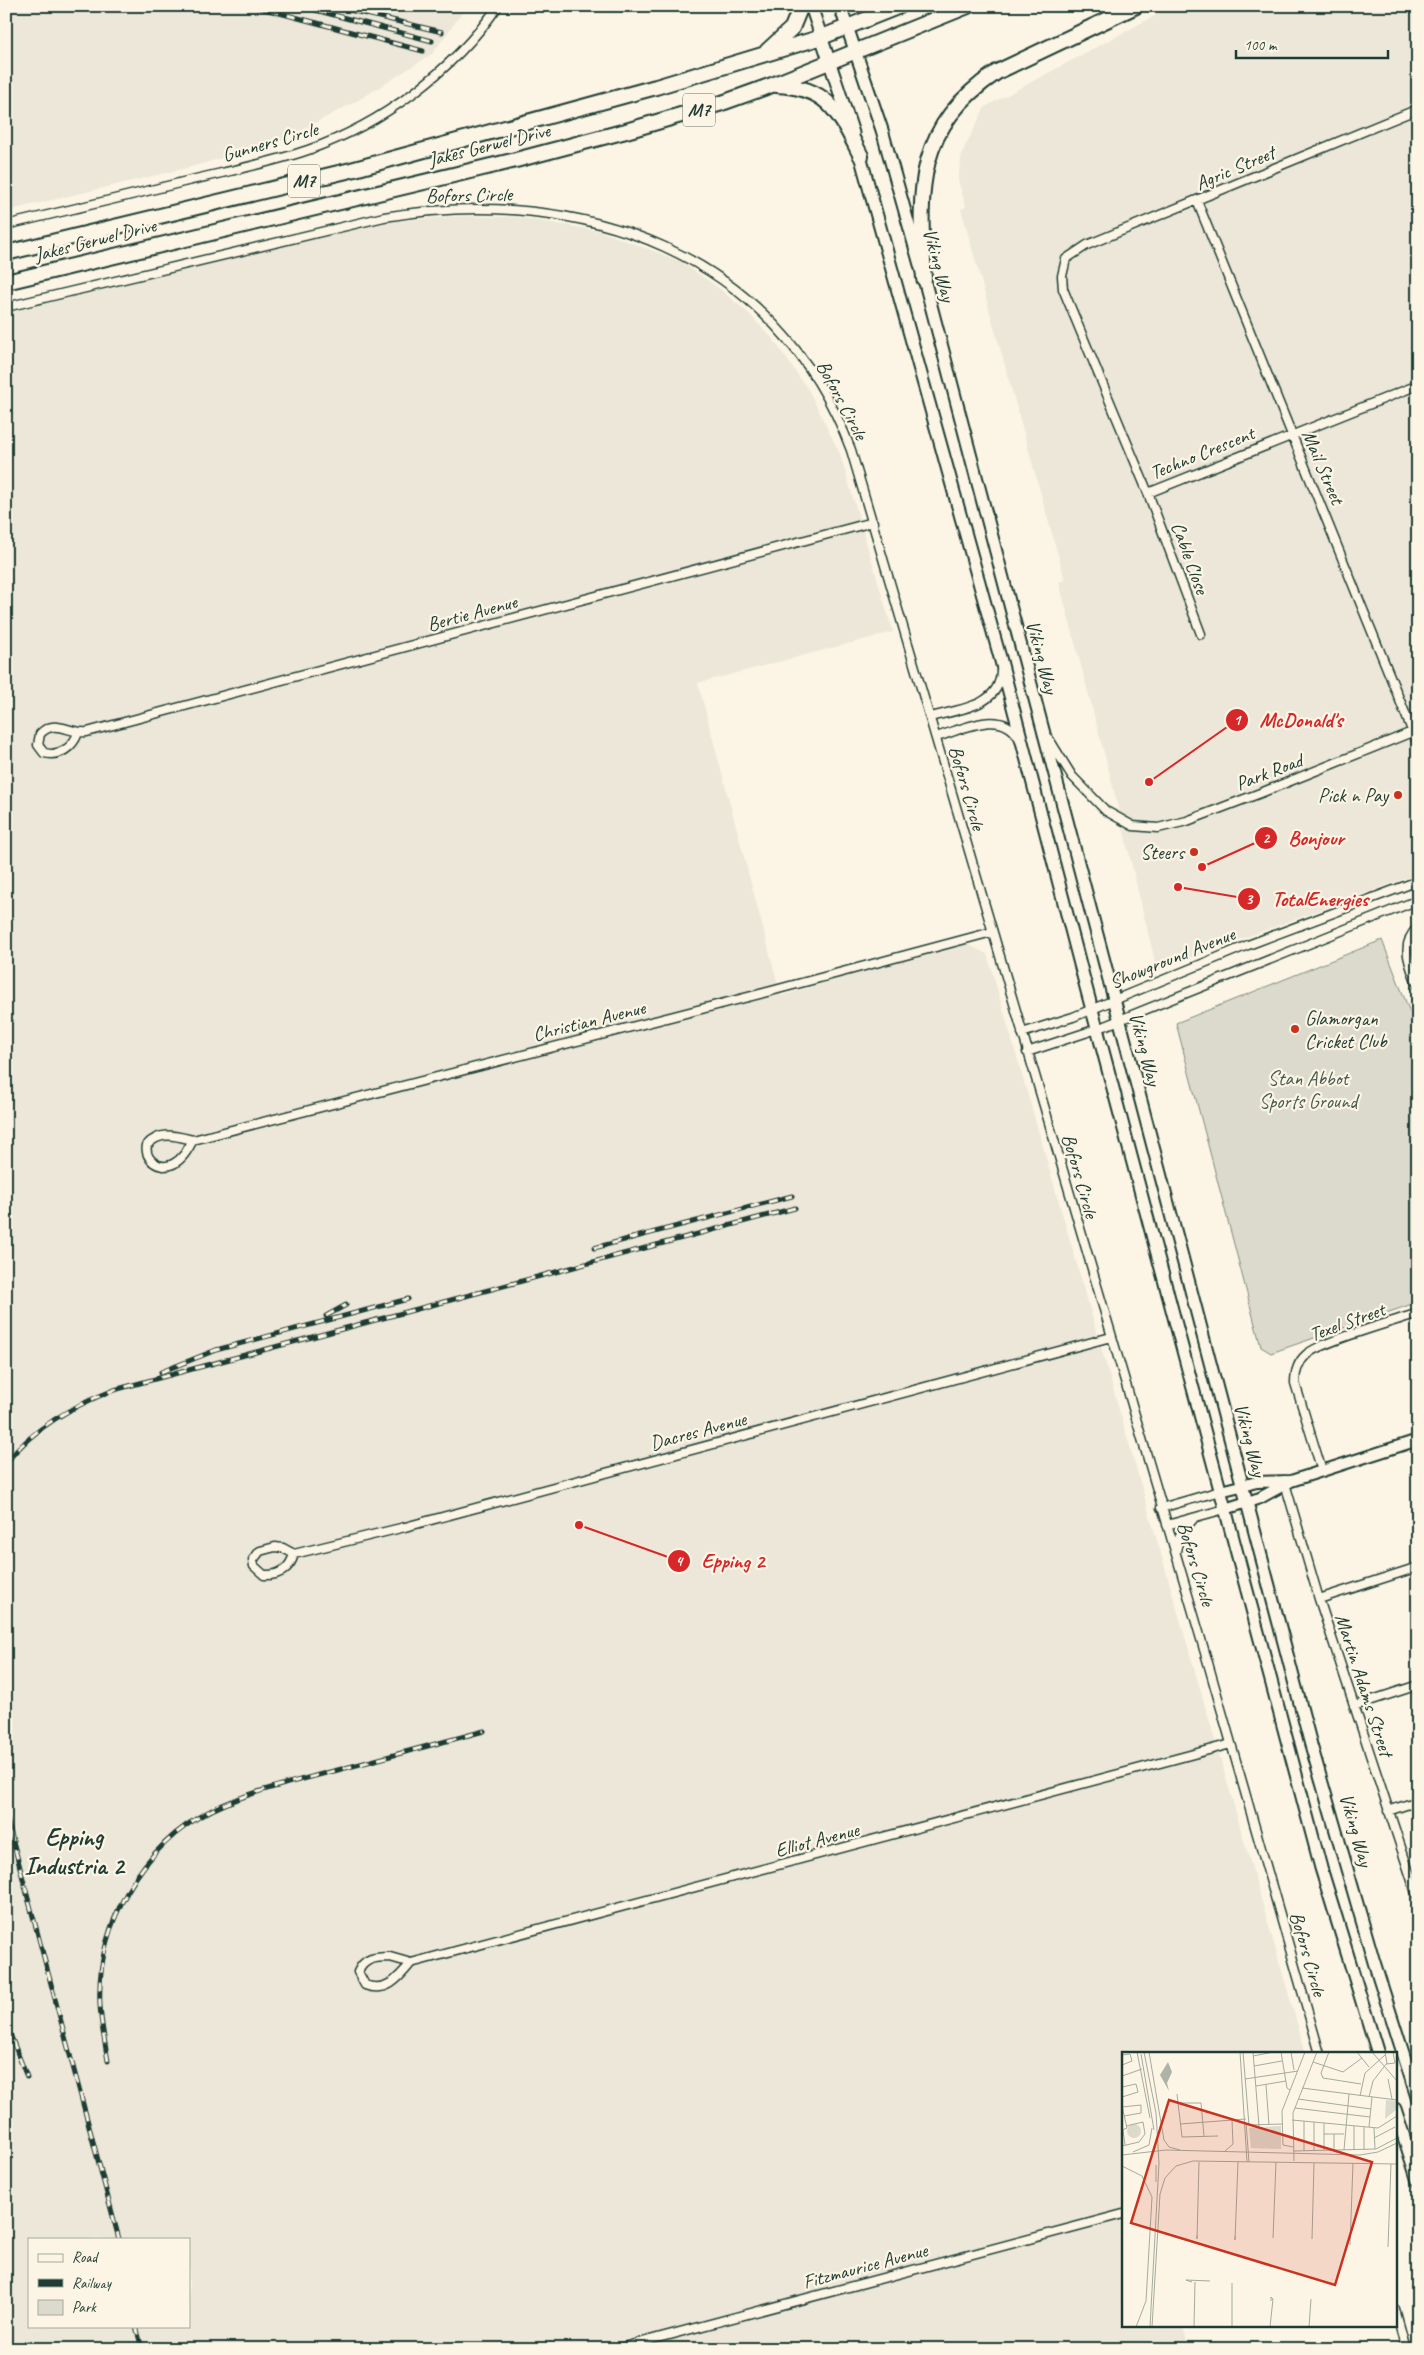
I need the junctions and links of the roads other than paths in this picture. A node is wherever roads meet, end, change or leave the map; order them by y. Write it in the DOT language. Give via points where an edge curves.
graph roads {
  1 [pos="498,6"];
  2 [pos="800,6"];
  3 [pos="811,6"];
  4 [pos="840,6"];
  5 [pos="900,6"];
  6 [pos="968,6"];
  7 [pos="1136,6"];
  8 [pos="848,28"];
  9 [pos="822,37"];
  10 [pos="857,52"];
  11 [pos="760,57"];
  12 [pos="830,62"];
  13 [pos="772,85"];
  14 [pos="1416,110"];
  15 [pos="1418,119"];
  16 [pos="861,156"];
  17 [pos="1197,201"];
  18 [pos="6,225"];
  19 [pos="6,253"];
  20 [pos="1066,259"];
  21 [pos="924,278"];
  22 [pos="6,282"];
  23 [pos="6,307"];
  24 [pos="1418,385"];
  25 [pos="1292,435"];
  26 [pos="1148,493"];
  27 [pos="873,522"];
  28 [pos="1201,634"];
  29 [pos="1001,662"];
  30 [pos="930,717"];
  31 [pos="1039,722"];
  32 [pos="1412,732"];
  33 [pos="78,733"];
  34 [pos="936,737"];
  35 [pos="1418,745"];
  36 [pos="1025,749"];
  37 [pos="1418,881"];
  38 [pos="1418,900"];
  39 [pos="1418,927"];
  40 [pos="992,932"];
  41 [pos="1418,986"];
  42 [pos="1113,1000"];
  43 [pos="1092,1009"];
  44 [pos="1118,1021"];
  45 [pos="1097,1029"];
  46 [pos="1022,1033"];
  47 [pos="1028,1052"];
  48 [pos="193,1140"];
  49 [pos="1418,1313"];
  50 [pos="1111,1337"];
  51 [pos="1418,1440"];
  52 [pos="1322,1471"];
  53 [pos="1286,1482"];
  54 [pos="1242,1485"];
  55 [pos="1220,1491"];
  56 [pos="1247,1503"];
  57 [pos="1162,1508"];
  58 [pos="1225,1509"];
  59 [pos="1196,1517"];
  60 [pos="1167,1525"];
  61 [pos="1176,1553"];
  62 [pos="294,1554"];
  63 [pos="1418,1567"];
  64 [pos="1319,1600"];
  65 [pos="1418,1685"];
  66 [pos="1354,1706"];
  67 [pos="1231,1744"];
  68 [pos="1418,1801"];
  69 [pos="1388,1811"];
  70 [pos="1418,1900"];
  71 [pos="411,1963"];
  72 [pos="1319,2052"];
  73 [pos="1377,2052"];
  74 [pos="1418,2100"];
  75 [pos="1396,2112"];
  76 [pos="1418,2181"];
  77 [pos="1122,2214"];
  78 [pos="1396,2313"];
  79 [pos="616,2349"];
  80 [pos="1406,2349"];
  1 -- 18 [label="street, Gunners Circle" via="480,30 433,76 394,106 336,139 288,156"];
  2 -- 11 [label="highway" via="792,28"];
  3 -- 9 [label="main road, Viking Way"];
  4 -- 8 [label="main road, Viking Way"];
  5 -- 8 [label="highway, Jakes Gerwel Drive / M7"];
  6 -- 10 [label="highway, Jakes Gerwel Drive / M7"];
  7 -- 21 [label="highway" via="997,72 977,86 952,112 928,158 923,180 920,204"];
  8 -- 9 [label="highway, Jakes Gerwel Drive / M7"];
  8 -- 10 [label="main road, Viking Way"];
  9 -- 11 [label="highway, Jakes Gerwel Drive / M7"];
  9 -- 12 [label="main road, Viking Way"];
  10 -- 12 [label="highway, Jakes Gerwel Drive / M7"];
  10 -- 21 [label="main road, Viking Way"];
  11 -- 19 [label="highway, Jakes Gerwel Drive / M7" via="350,170"];
  12 -- 13 [label="highway, Jakes Gerwel Drive / M7"];
  12 -- 16 [label="main road, Viking Way"];
  13 -- 16 [label="highway" via="805,88 826,99 841,118"];
  13 -- 22 [label="highway, Jakes Gerwel Drive / M7" via="722,103 534,155"];
  14 -- 15 [label="street"];
  14 -- 17 [label="street, Agric Street"];
  16 -- 29 [label="main road, Viking Way"];
  17 -- 20 [label="street, Agric Street" via="1087,245"];
  17 -- 25 [label="street, Mail Street"];
  20 -- 26 [label="street, Techno Crescent" via="1063,289"];
  21 -- 31 [label="main road, Viking Way"];
  23 -- 27 [label="street, Bofors Circle" via="410,213 499,209 554,214 605,224 651,240 699,265 740,294 781,334 813,377 837,418 851,450"];
  24 -- 25 [label="street, Techno Crescent"];
  25 -- 26 [label="street, Techno Crescent"];
  25 -- 32 [label="street, Mail Street"];
  26 -- 28 [label="street, Cable Close"];
  27 -- 30 [label="street, Bofors Circle"];
  27 -- 33 [label="street, Bertie Avenue"];
  29 -- 30 [label="street" via="999,685 990,698"];
  29 -- 36 [label="main road, Viking Way"];
  30 -- 34 [label="street, Bofors Circle"];
  31 -- 32 [label="street, Park Road" via="1064,766 1106,811 1133,826 1158,828 1187,821 1312,774"];
  31 -- 42 [label="main road, Viking Way"];
  32 -- 35 [label="street, Mail Street"];
  33 -- 33 [label="street" via="69,748 54,754 44,753 38,745 40,734 50,726 62,726"];
  34 -- 36 [label="street" via="998,722 1012,729"];
  34 -- 40 [label="street, Bofors Circle"];
  36 -- 43 [label="main road, Viking Way"];
  37 -- 42 [label="street, Showground Avenue" via="1341,908"];
  38 -- 44 [label="street, Showground Avenue"];
  39 -- 41 [label="street" via="1410,937 1406,954"];
  40 -- 46 [label="street, Bofors Circle"];
  40 -- 48 [label="street, Christian Avenue"];
  42 -- 43 [label="street, Showground Avenue"];
  42 -- 44 [label="main road, Viking Way"];
  43 -- 45 [label="main road, Viking Way"];
  43 -- 46 [label="street, Showground Avenue"];
  44 -- 45 [label="street, Showground Avenue"];
  44 -- 54 [label="main road, Viking Way"];
  45 -- 47 [label="street, Showground Avenue"];
  45 -- 55 [label="main road, Viking Way"];
  46 -- 47 [label="street, Bofors Circle"];
  47 -- 50 [label="street, Bofors Circle"];
  48 -- 48 [label="street, Christian Avenue" via="171,1165 161,1166 147,1154 147,1145 159,1136"];
  49 -- 52 [label="street, Texel Street" via="1312,1350 1302,1359 1296,1371 1296,1386"];
  50 -- 57 [label="street, Bofors Circle"];
  50 -- 62 [label="street, Dacres Avenue"];
  51 -- 52 [label="street"];
  52 -- 53 [label="street"];
  53 -- 54 [label="street"];
  53 -- 56 [label="street"];
  53 -- 64 [label="street, Martin Adams Street"];
  54 -- 55 [label="street"];
  54 -- 56 [label="main road, Viking Way"];
  55 -- 57 [label="street"];
  55 -- 58 [label="main road, Viking Way"];
  56 -- 58 [label="street"];
  56 -- 74 [label="main road, Viking Way" via="1311,1745"];
  57 -- 60 [label="street, Bofors Circle"];
  58 -- 59 [label="street"];
  58 -- 73 [label="main road, Viking Way" via="1321,1868"];
  59 -- 60 [label="street"];
  59 -- 61 [label="street" via="1180,1535"];
  60 -- 61 [label="street, Bofors Circle"];
  61 -- 67 [label="street, Bofors Circle"];
  62 -- 62 [label="street" via="288,1567 275,1575 264,1575 254,1566 260,1551 280,1547"];
  63 -- 64 [label="street"];
  64 -- 66 [label="street, Martin Adams Street"];
  65 -- 66 [label="street"];
  66 -- 69 [label="street, Martin Adams Street"];
  67 -- 71 [label="street, Elliot Avenue"];
  67 -- 72 [label="street, Bofors Circle"];
  68 -- 69 [label="street"];
  69 -- 70 [label="street, Martin Adams Street"];
  71 -- 71 [label="street" via="393,1982 380,1989 365,1985 358,1972 371,1958 390,1957"];
  75 -- 76 [label="main road"];
  77 -- 79 [label="street, Fitzmaurice Avenue"];
  78 -- 80 [label="street"];
}
